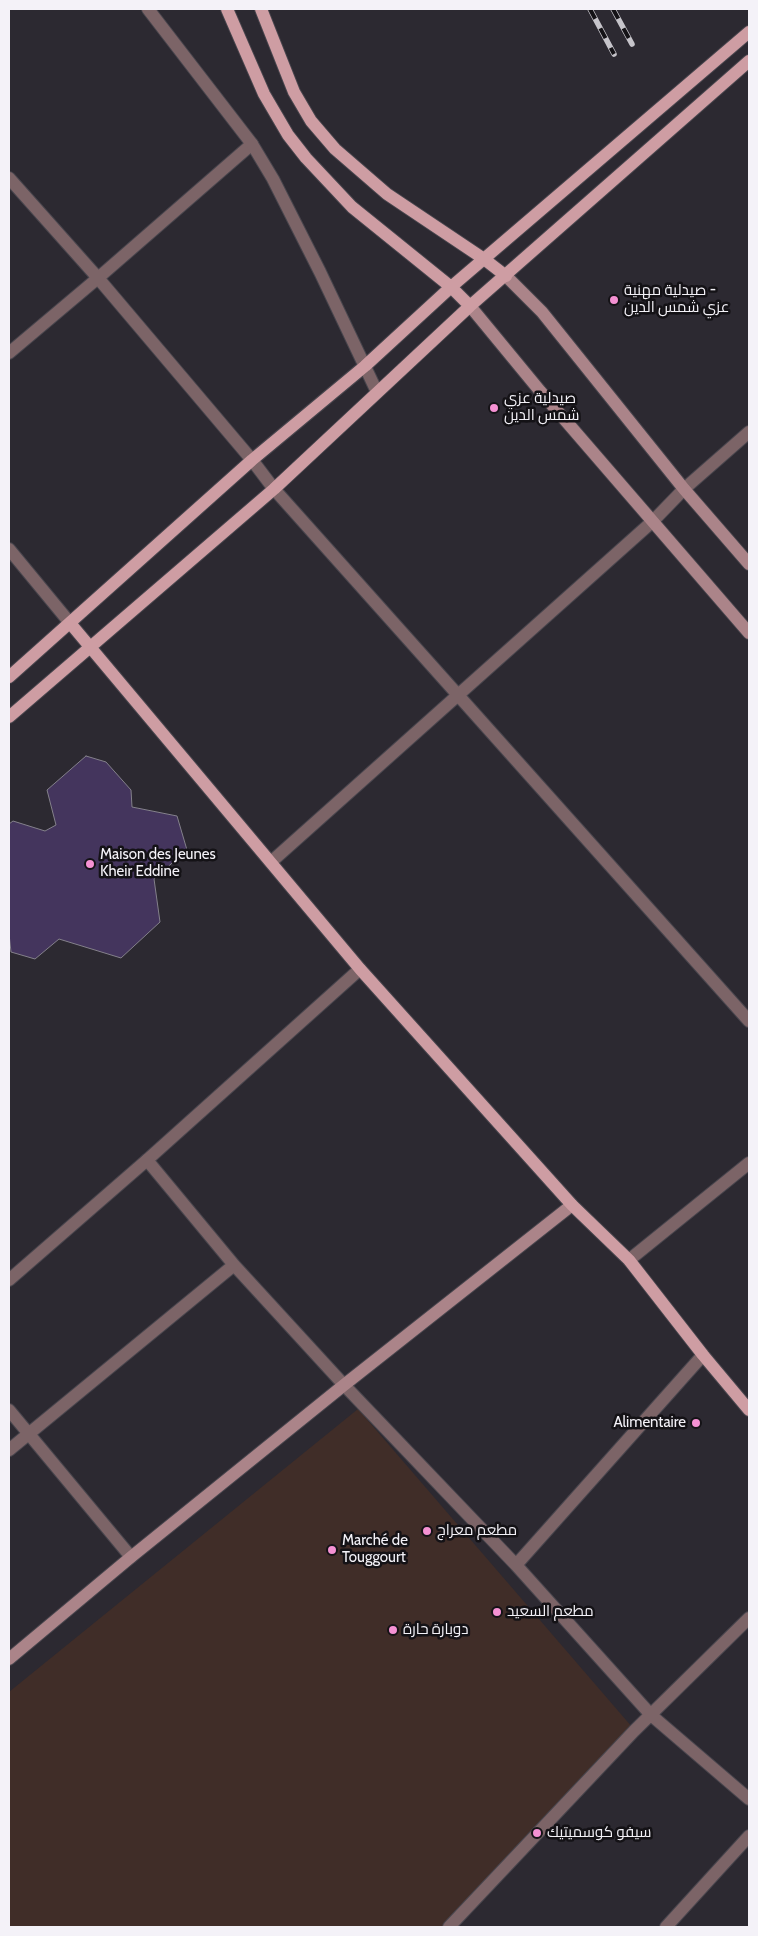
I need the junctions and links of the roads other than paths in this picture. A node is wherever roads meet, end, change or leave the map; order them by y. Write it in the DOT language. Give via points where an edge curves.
graph roads {
  1 [pos="148,9"];
  2 [pos="227,9"];
  3 [pos="261,9"];
  4 [pos="749,32"];
  5 [pos="749,61"];
  6 [pos="252,144"];
  7 [pos="9,178"];
  8 [pos="484,259"];
  9 [pos="506,276"];
  10 [pos="98,278"];
  11 [pos="452,287"];
  12 [pos="470,306"];
  13 [pos="9,353"];
  14 [pos="365,366"];
  15 [pos="377,392"];
  16 [pos="749,432"];
  17 [pos="252,460"];
  18 [pos="274,489"];
  19 [pos="684,489"];
  20 [pos="653,521"];
  21 [pos="9,549"];
  22 [pos="749,564"];
  23 [pos="70,624"];
  24 [pos="749,633"];
  25 [pos="89,646"];
  26 [pos="9,676"];
  27 [pos="457,696"];
  28 [pos="9,717"];
  29 [pos="271,862"];
  30 [pos="360,969"];
  31 [pos="749,1021"];
  32 [pos="147,1160"];
  33 [pos="749,1164"];
  34 [pos="572,1205"];
  35 [pos="628,1260"];
  36 [pos="234,1265"];
  37 [pos="9,1280"];
  38 [pos="703,1355"];
  39 [pos="344,1385"];
  40 [pos="9,1410"];
  41 [pos="749,1410"];
  42 [pos="28,1434"];
  43 [pos="9,1450"];
  44 [pos="131,1557"];
  45 [pos="516,1565"];
  46 [pos="749,1618"];
  47 [pos="9,1659"];
  48 [pos="651,1715"];
  49 [pos="749,1799"];
  50 [pos="749,1836"];
  51 [pos="449,1927"];
  52 [pos="666,1927"];
  1 -- 6 [label="street"];
  2 -- 11 [label="main road" via="264,94 306,158 352,208"];
  3 -- 8 [label="main road" via="294,92 323,137 387,194"];
  4 -- 8 [label="main road"];
  5 -- 9 [label="main road"];
  6 -- 10 [label="street"];
  6 -- 14 [label="street" via="273,179"];
  7 -- 10 [label="street"];
  8 -- 9 [label="main road"];
  8 -- 11 [label="main road"];
  9 -- 12 [label="main road"];
  9 -- 19 [label="main road" via="542,312"];
  10 -- 13 [label="street"];
  10 -- 17 [label="street"];
  11 -- 12 [label="main road"];
  11 -- 14 [label="main road"];
  12 -- 15 [label="main road"];
  12 -- 20 [label="main road"];
  14 -- 15 [label="street"];
  14 -- 17 [label="main road"];
  15 -- 18 [label="main road"];
  16 -- 19 [label="street"];
  17 -- 18 [label="street"];
  17 -- 23 [label="main road"];
  18 -- 25 [label="main road"];
  18 -- 27 [label="street"];
  19 -- 20 [label="street"];
  19 -- 22 [label="main road"];
  20 -- 24 [label="main road"];
  20 -- 27 [label="street"];
  21 -- 23 [label="street"];
  23 -- 25 [label="main road"];
  23 -- 26 [label="main road"];
  25 -- 28 [label="main road"];
  25 -- 29 [label="main road"];
  27 -- 29 [label="street"];
  27 -- 31 [label="street"];
  29 -- 30 [label="main road"];
  30 -- 32 [label="street"];
  30 -- 34 [label="main road"];
  32 -- 36 [label="street"];
  32 -- 37 [label="street"];
  33 -- 35 [label="street"];
  34 -- 35 [label="main road"];
  34 -- 39 [label="main road"];
  35 -- 38 [label="main road"];
  36 -- 39 [label="street"];
  36 -- 42 [label="street"];
  38 -- 41 [label="main road"];
  38 -- 45 [label="street"];
  39 -- 44 [label="main road"];
  39 -- 45 [label="street"];
  40 -- 42 [label="street"];
  42 -- 43 [label="street"];
  42 -- 44 [label="street"];
  44 -- 47 [label="main road"];
  45 -- 48 [label="street"];
  46 -- 48 [label="street"];
  48 -- 49 [label="street"];
  48 -- 51 [label="street"];
  50 -- 52 [label="street"];
}
